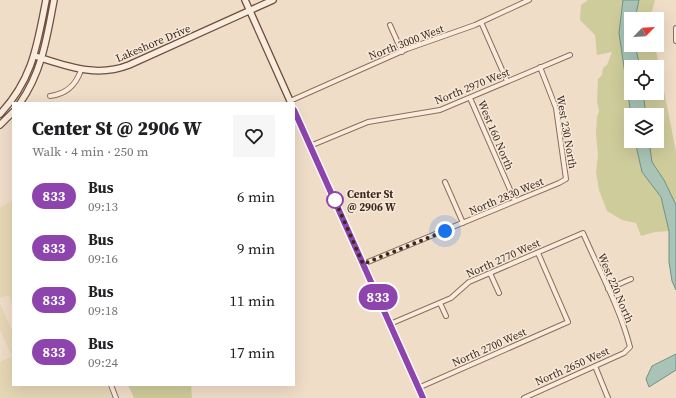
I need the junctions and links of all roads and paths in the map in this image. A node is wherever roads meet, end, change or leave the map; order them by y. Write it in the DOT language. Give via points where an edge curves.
graph roads {
  1 [pos="46,0"];
  2 [pos="54,0"];
  3 [pos="245,0"];
  4 [pos="273,0"];
  5 [pos="529,0"];
  6 [pos="518,2"];
  7 [pos="250,11"];
  8 [pos="481,22"];
  9 [pos="390,25"];
  10 [pos="676,28"];
  11 [pos="676,41"];
  12 [pos="402,52"];
  13 [pos="570,55"];
  14 [pos="35,56"];
  15 [pos="42,59"];
  16 [pos="540,67"];
  17 [pos="81,70"];
  18 [pos="507,82"];
  19 [pos="50,96"];
  20 [pos="470,98"];
  21 [pos="21,102"];
  22 [pos="290,102"];
  23 [pos="295,112"];
  24 [pos="12,113"];
  25 [pos="0,114"];
  26 [pos="0,125"];
  27 [pos="310,146"];
  28 [pos="566,179"];
  29 [pos="445,182"];
  30 [pos="515,201"];
  31 [pos="462,223"];
  32 [pos="583,233"];
  33 [pos="538,253"];
  34 [pos="363,264"];
  35 [pos="490,273"];
  36 [pos="631,279"];
  37 [pos="608,289"];
  38 [pos="498,293"];
  39 [pos="440,303"];
  40 [pos="446,316"];
  41 [pos="390,324"];
  42 [pos="628,350"];
  43 [pos="595,366"];
  44 [pos="111,386"];
  45 [pos="418,388"];
  46 [pos="116,398"];
  47 [pos="423,398"];
  48 [pos="524,398"];
  49 [pos="608,398"];
  1 -- 14 [label="main road"];
  2 -- 15 [label="main road"];
  3 -- 7 [label="main road"];
  4 -- 7 [label="main road, Lakeshore Drive"];
  5 -- 6 [label="street, North 3000 West"];
  6 -- 8 [label="street, North 3000 West"];
  7 -- 17 [label="main road, Lakeshore Drive" via="124,67 101,71"];
  7 -- 22 [label="main road"];
  8 -- 12 [label="street, North 3000 West"];
  8 -- 18 [label="street"];
  9 -- 12 [label="street"];
  10 -- 11 [label="street"];
  12 -- 22 [label="street, North 3000 West"];
  13 -- 16 [label="street, North 2970 West"];
  14 -- 15 [label="main road, Lakeshore Drive"];
  14 -- 25 [label="main road" via="20,90"];
  15 -- 17 [label="main road, Lakeshore Drive"];
  15 -- 21 [label="main road" via="34,81"];
  16 -- 18 [label="street, North 2970 West"];
  16 -- 28 [label="street, West 230 North" via="556,108"];
  17 -- 19 [label="street" via="72,88"];
  18 -- 20 [label="street, North 2970 West"];
  20 -- 27 [label="street, North 2970 West" via="440,110 359,125"];
  20 -- 30 [label="street, West 160 North"];
  23 -- 27 [label="main road"];
  24 -- 26 [label="main road"];
  27 -- 34 [label="main road"];
  28 -- 30 [label="street, North 2830 West"];
  29 -- 31 [label="street"];
  30 -- 31 [label="street, North 2830 West"];
  31 -- 34 [label="street, North 2830 West"];
  32 -- 33 [label="street, North 2770 West"];
  32 -- 37 [label="street, West 220 North"];
  33 -- 35 [label="street, North 2770 West"];
  33 -- 45 [label="street, North 2700 West" via="568,322"];
  34 -- 41 [label="main road"];
  35 -- 38 [label="street"];
  35 -- 39 [label="street, North 2770 West" via="468,282 451,298"];
  36 -- 37 [label="street"];
  37 -- 42 [label="street, West 220 North" via="627,336 630,347"];
  39 -- 40 [label="street"];
  39 -- 41 [label="street, North 2770 West"];
  41 -- 45 [label="main road"];
  42 -- 43 [label="street, North 2650 West"];
  43 -- 48 [label="street, North 2650 West"];
  43 -- 49 [label="street"];
  44 -- 46 [label="street"];
  45 -- 47 [label="main road"];
}
